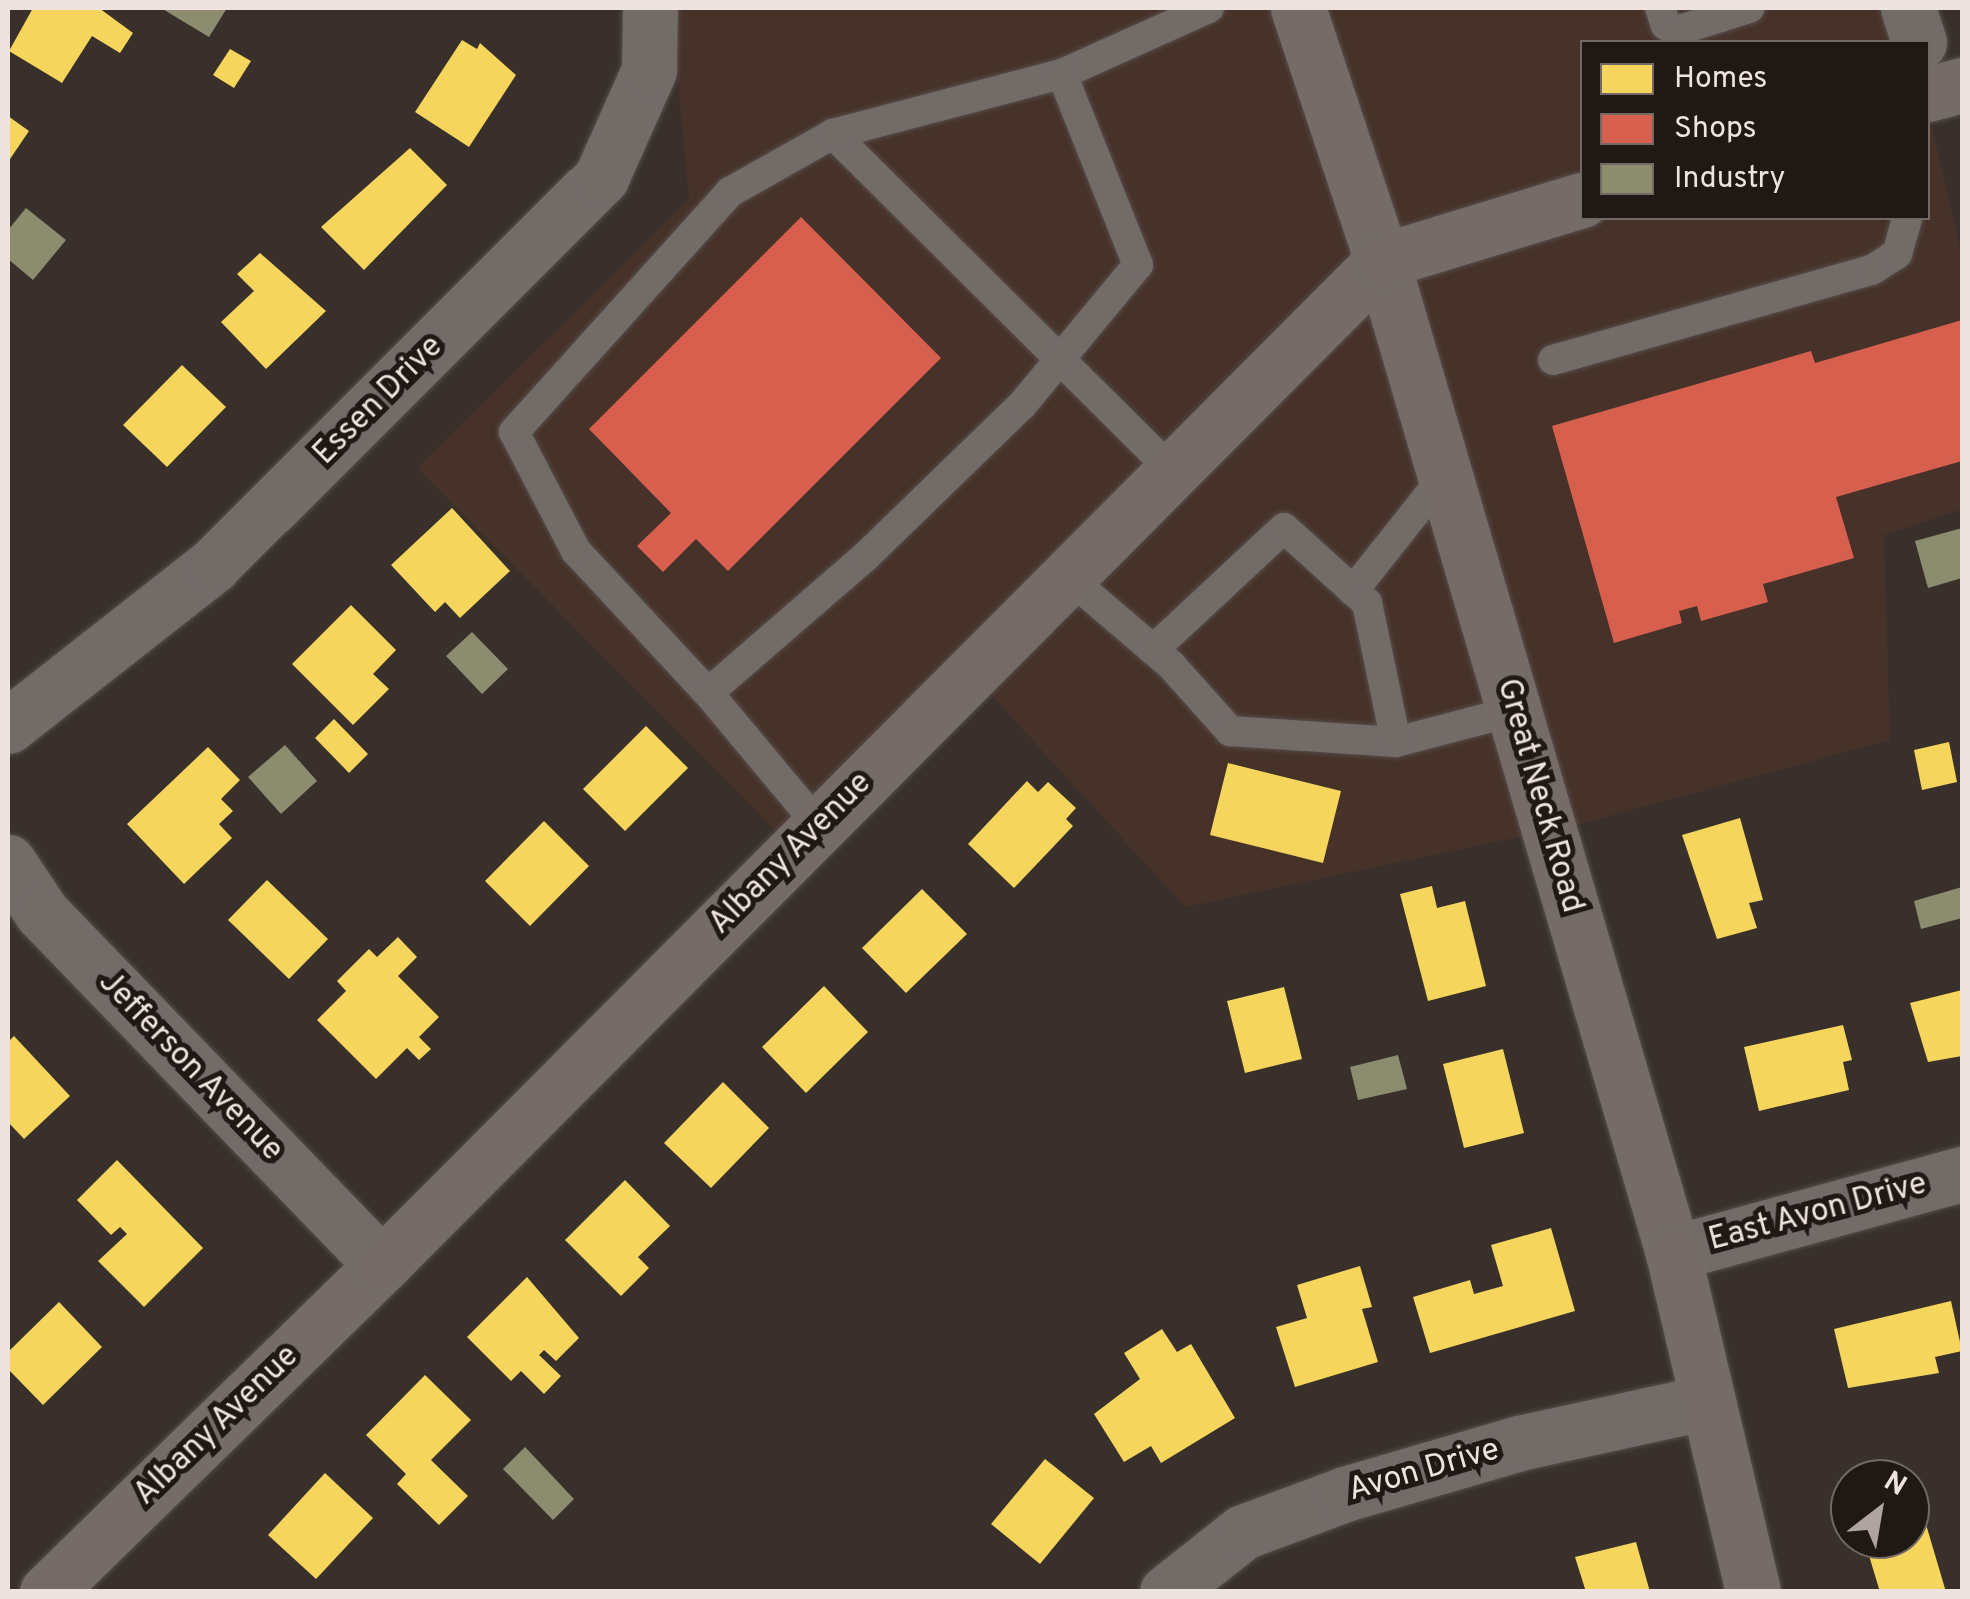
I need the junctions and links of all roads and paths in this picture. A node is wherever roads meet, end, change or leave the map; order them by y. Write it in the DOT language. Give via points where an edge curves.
graph roads {
  1 [pos="650,8"];
  2 [pos="1209,8"];
  3 [pos="1298,8"];
  4 [pos="1660,8"];
  5 [pos="1749,8"];
  6 [pos="1908,8"];
  7 [pos="1920,40"];
  8 [pos="1062,74"];
  9 [pos="832,134"];
  10 [pos="1580,201"];
  11 [pos="1906,220"];
  12 [pos="1382,261"];
  13 [pos="1553,360"];
  14 [pos="1062,361"];
  15 [pos="1172,471"];
  16 [pos="1445,475"];
  17 [pos="1068,577"];
  18 [pos="1353,591"];
  19 [pos="1154,650"];
  20 [pos="708,693"];
  21 [pos="1514,711"];
  22 [pos="8,726"];
  23 [pos="1396,742"];
  24 [pos="818,826"];
  25 [pos="8,862"];
  26 [pos="1962,1174"];
  27 [pos="1673,1253"];
  28 [pos="382,1265"];
  29 [pos="1703,1403"];
  30 [pos="46,1592"];
  31 [pos="1167,1592"];
  32 [pos="1753,1592"];
  1 -- 22 [label="street, Essen Drive" via="648,70 601,178 213,565"];
  2 -- 8 [label="lane"];
  3 -- 12 [label="street, Great Neck Road"];
  4 -- 5 [label="lane" via="1666,25 1676,30"];
  6 -- 7 [label="street"];
  8 -- 9 [label="lane"];
  8 -- 14 [label="lane" via="1138,265"];
  9 -- 14 [label="lane"];
  9 -- 20 [label="lane" via="730,192 514,432 576,551"];
  10 -- 12 [label="street, Albany Avenue"];
  11 -- 13 [label="lane" via="1896,254 1872,270"];
  12 -- 15 [label="street, Albany Avenue"];
  12 -- 16 [label="street, Great Neck Road"];
  14 -- 15 [label="lane"];
  14 -- 20 [label="lane" via="866,556"];
  15 -- 17 [label="street, Albany Avenue"];
  16 -- 18 [label="lane"];
  16 -- 21 [label="street, Great Neck Road"];
  17 -- 19 [label="lane"];
  17 -- 24 [label="street, Albany Avenue"];
  18 -- 19 [label="lane" via="1284,528"];
  18 -- 23 [label="lane" via="1366,604"];
  19 -- 23 [label="lane" via="1230,730"];
  20 -- 24 [label="lane"];
  21 -- 23 [label="lane"];
  21 -- 27 [label="street, Great Neck Road"];
  24 -- 28 [label="street, Albany Avenue"];
  25 -- 28 [label="street, Jefferson Avenue" via="42,913"];
  26 -- 27 [label="street, East Avon Drive"];
  27 -- 29 [label="street, Great Neck Road"];
  28 -- 30 [label="street, Albany Avenue"];
  29 -- 31 [label="street, Avon Drive" via="1519,1443 1344,1494 1243,1532"];
  29 -- 32 [label="street, Great Neck Road"];
}
